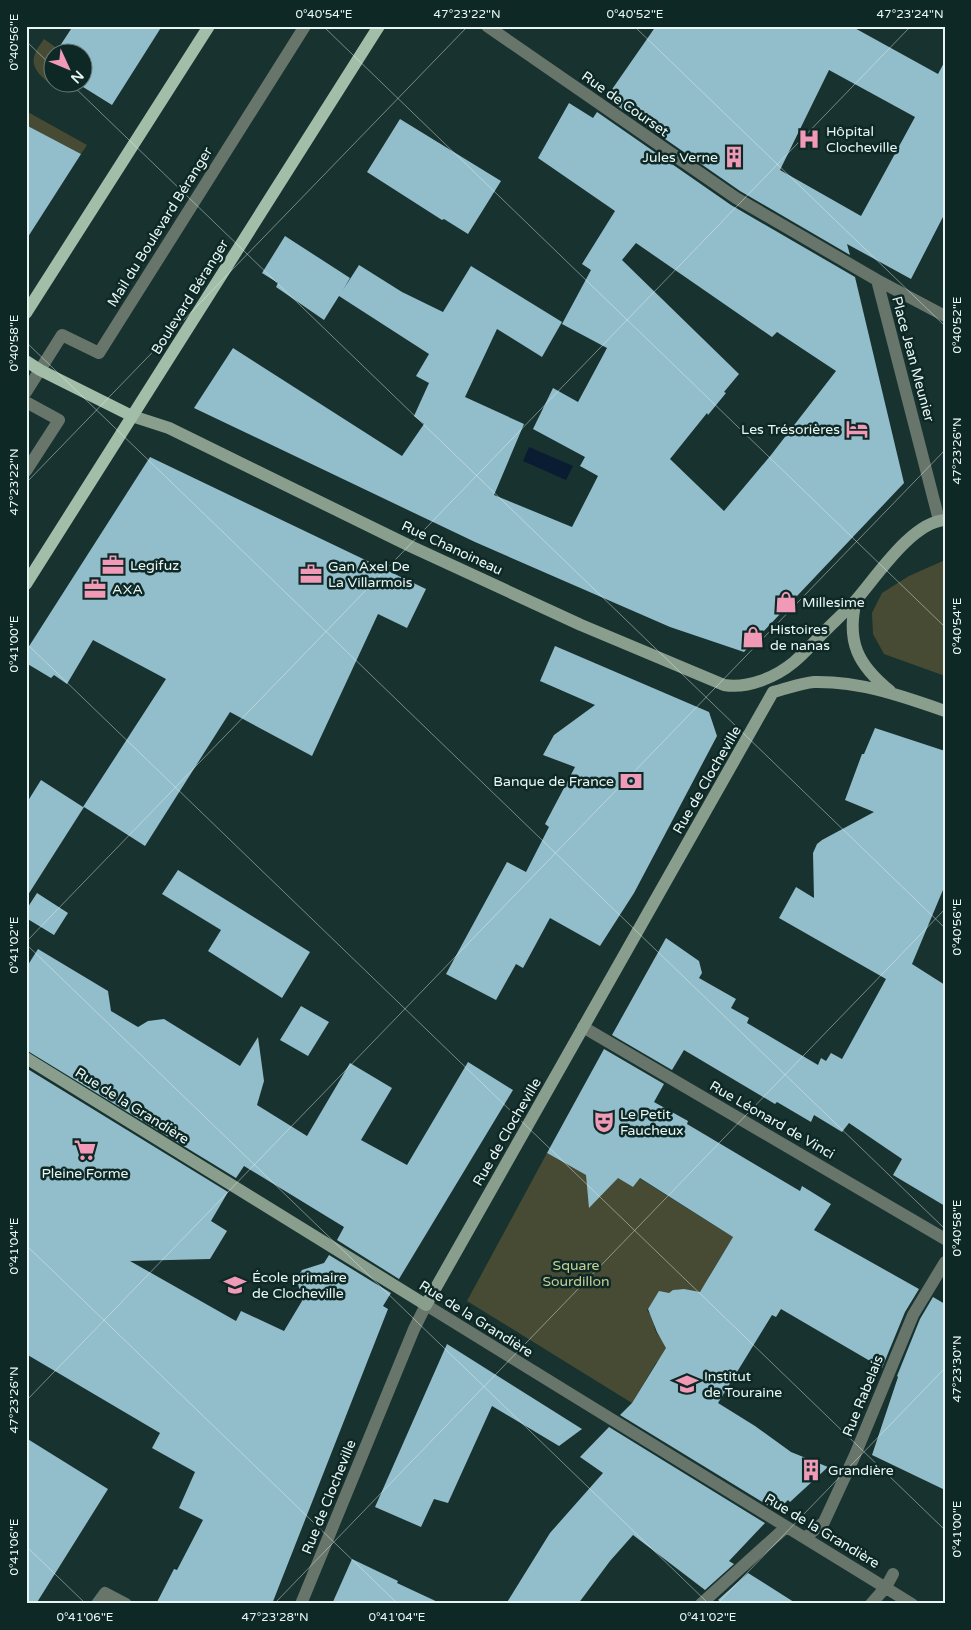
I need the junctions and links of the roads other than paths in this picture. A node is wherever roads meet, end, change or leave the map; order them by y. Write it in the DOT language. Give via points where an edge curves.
graph roads {
  1 [pos="209,26"];
  2 [pos="305,26"];
  3 [pos="379,26"];
  4 [pos="486,26"];
  5 [pos="877,280"];
  6 [pos="26,313"];
  7 [pos="945,316"];
  8 [pos="26,361"];
  9 [pos="40,370"];
  10 [pos="26,392"];
  11 [pos="26,402"];
  12 [pos="132,416"];
  13 [pos="26,471"];
  14 [pos="942,520"];
  15 [pos="26,584"];
  16 [pos="856,600"];
  17 [pos="764,680"];
  18 [pos="773,692"];
  19 [pos="892,692"];
  20 [pos="945,711"];
  21 [pos="583,1027"];
  22 [pos="26,1058"];
  23 [pos="945,1239"];
  24 [pos="945,1262"];
  25 [pos="426,1305"];
  26 [pos="786,1527"];
  27 [pos="805,1538"];
  28 [pos="893,1574"];
  29 [pos="886,1587"];
  30 [pos="97,1604"];
  31 [pos="126,1604"];
  32 [pos="302,1604"];
  33 [pos="700,1604"];
  34 [pos="871,1604"];
  35 [pos="912,1604"];
  1 -- 6 [label="main road"];
  2 -- 9 [label="street, Mail du Boulevard Béranger" via="99,353 62,335"];
  3 -- 12 [label="main road, Boulevard Béranger"];
  4 -- 5 [label="street, Rue de Courset" via="736,198"];
  5 -- 7 [label="street, Place Jean Meunier"];
  5 -- 14 [label="street, Place Jean Meunier"];
  8 -- 9 [label="main road"];
  9 -- 10 [label="street, Mail du Boulevard Béranger"];
  9 -- 12 [label="main road"];
  11 -- 13 [label="street" via="59,420"];
  12 -- 15 [label="main road, Boulevard Béranger"];
  12 -- 17 [label="main road, Rue Chanoineau" via="169,428 410,546 724,685 735,687"];
  14 -- 16 [label="main road, Rue Chanoineau" via="923,528 907,541"];
  16 -- 17 [label="main road, Rue Chanoineau" via="794,662"];
  16 -- 19 [label="main road" via="852,630 861,662"];
  17 -- 18 [label="main road"];
  18 -- 19 [label="main road" via="812,682 850,684"];
  18 -- 21 [label="main road, Rue de Clocheville"];
  19 -- 20 [label="main road"];
  21 -- 23 [label="street, Rue Léonard de Vinci"];
  21 -- 25 [label="main road, Rue de Clocheville"];
  22 -- 25 [label="main road, Rue de la Grandière"];
  24 -- 27 [label="street, Rue Rabelais" via="913,1315 824,1522"];
  25 -- 26 [label="street, Rue de la Grandière"];
  25 -- 32 [label="street, Rue de Clocheville"];
  26 -- 27 [label="street, Rue de la Grandière"];
  26 -- 33 [label="street"];
  27 -- 29 [label="street, Rue de la Grandière"];
  28 -- 29 [label="street"];
  29 -- 34 [label="street"];
  29 -- 35 [label="street, Rue de la Grandière"];
  30 -- 31 [label="street" via="105,1593"];
}
